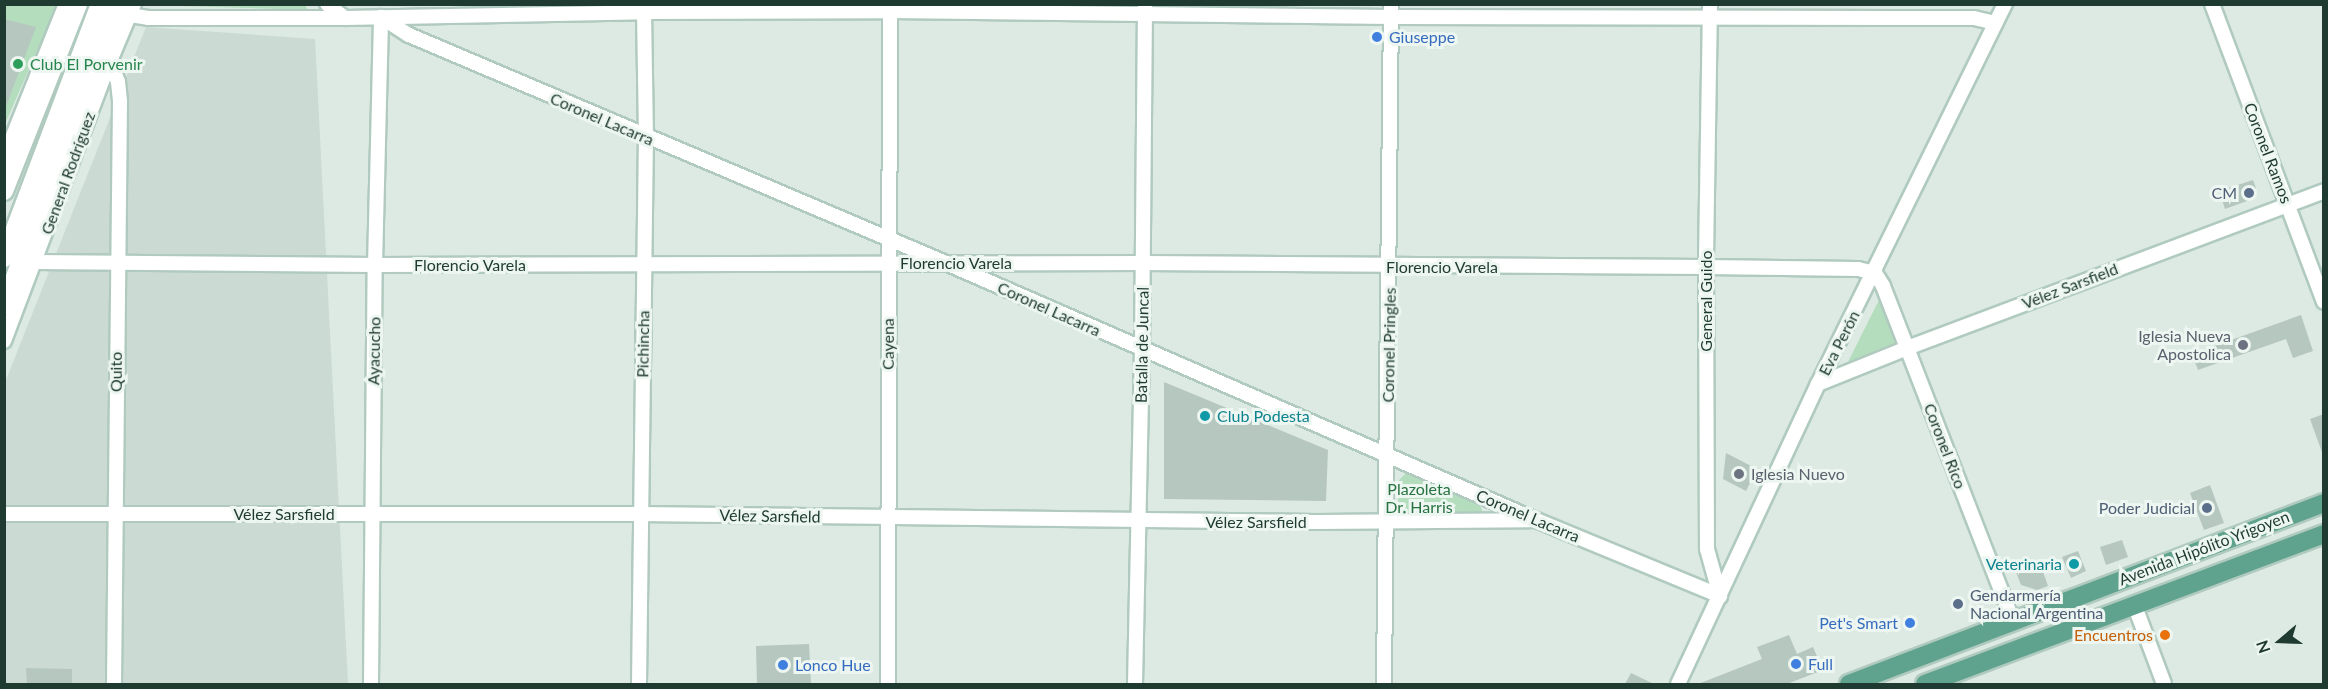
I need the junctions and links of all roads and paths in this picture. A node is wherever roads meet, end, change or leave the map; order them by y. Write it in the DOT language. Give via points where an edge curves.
graph roads {
  1 [pos="66,4"];
  2 [pos="78,4"];
  3 [pos="100,4"];
  4 [pos="327,4"];
  5 [pos="2005,4"];
  6 [pos="2212,4"];
  7 [pos="128,8"];
  8 [pos="644,8"];
  9 [pos="890,8"];
  10 [pos="1145,9"];
  11 [pos="1391,11"];
  12 [pos="1710,11"];
  13 [pos="381,17"];
  14 [pos="345,18"];
  15 [pos="1995,23"];
  16 [pos="110,61"];
  17 [pos="646,138"];
  18 [pos="4,158"];
  19 [pos="4,191"];
  20 [pos="2324,191"];
  21 [pos="2287,204"];
  22 [pos="888,239"];
  23 [pos="31,254"];
  24 [pos="4,258"];
  25 [pos="117,262"];
  26 [pos="888,263"];
  27 [pos="946,263"];
  28 [pos="1143,263"];
  29 [pos="644,264"];
  30 [pos="375,265"];
  31 [pos="1390,267"];
  32 [pos="1706,267"];
  33 [pos="1875,273"];
  34 [pos="2324,302"];
  35 [pos="4,306"];
  36 [pos="4,341"];
  37 [pos="1907,348"];
  38 [pos="1142,350"];
  39 [pos="1818,384"];
  40 [pos="1387,455"];
  41 [pos="2324,503"];
  42 [pos="116,513"];
  43 [pos="4,514"];
  44 [pos="372,514"];
  45 [pos="640,514"];
  46 [pos="889,518"];
  47 [pos="1536,520"];
  48 [pos="1138,521"];
  49 [pos="1387,521"];
  50 [pos="2324,534"];
  51 [pos="1720,596"];
  52 [pos="2134,604"];
  53 [pos="2013,621"];
  54 [pos="114,684"];
  55 [pos="370,684"];
  56 [pos="639,684"];
  57 [pos="888,684"];
  58 [pos="1135,684"];
  59 [pos="1384,684"];
  60 [pos="1678,684"];
  61 [pos="1850,684"];
  62 [pos="1925,684"];
  63 [pos="2164,684"];
  1 -- 18 [label="street"];
  2 -- 19 [label="main road"];
  3 -- 24 [label="main road"];
  4 -- 14 [label="street"];
  5 -- 15 [label="street, Eva Perón"];
  6 -- 21 [label="street, Coronel Ramos"];
  7 -- 14 [label="street" via="148,18"];
  7 -- 16 [label="street, General Rodríguez"];
  7 -- 23 [label="main road"];
  8 -- 9 [label="street"];
  8 -- 13 [label="street"];
  8 -- 17 [label="street, Pichincha"];
  9 -- 10 [label="street"];
  9 -- 22 [label="street, Cayena"];
  10 -- 11 [label="street"];
  10 -- 28 [label="street, Batalla de Juncal"];
  11 -- 12 [label="street"];
  11 -- 31 [label="street, Coronel Pringles"];
  12 -- 15 [label="street" via="1974,18"];
  12 -- 32 [label="street, General Guido"];
  13 -- 14 [label="street"];
  13 -- 17 [label="street, Coronel Lacarra" via="409,35"];
  13 -- 30 [label="street, Ayacucho"];
  15 -- 33 [label="street, Eva Perón"];
  16 -- 23 [label="street, General Rodríguez"];
  16 -- 25 [label="street, Quito" via="120,100"];
  17 -- 22 [label="street, Coronel Lacarra"];
  17 -- 29 [label="street, Pichincha"];
  20 -- 21 [label="street, Vélez Sarsfield"];
  21 -- 34 [label="street, Coronel Ramos"];
  21 -- 37 [label="street, Vélez Sarsfield"];
  22 -- 26 [label="street, Cayena"];
  22 -- 27 [label="street, Coronel Lacarra"];
  23 -- 25 [label="street, Florencio Varela"];
  23 -- 35 [label="main road"];
  23 -- 36 [label="street, General Rodríguez"];
  25 -- 30 [label="street, Florencio Varela"];
  25 -- 42 [label="street, Quito"];
  26 -- 27 [label="street, Florencio Varela"];
  26 -- 29 [label="street, Florencio Varela"];
  26 -- 46 [label="street, Cayena"];
  27 -- 28 [label="street, Florencio Varela"];
  27 -- 38 [label="street, Coronel Lacarra"];
  28 -- 31 [label="street, Florencio Varela"];
  28 -- 38 [label="street, Batalla de Juncal"];
  29 -- 30 [label="street, Florencio Varela"];
  29 -- 45 [label="street, Pichincha"];
  30 -- 44 [label="street, Ayacucho"];
  31 -- 32 [label="street, Florencio Varela"];
  31 -- 40 [label="street, Coronel Pringles"];
  32 -- 33 [label="street, Florencio Varela" via="1858,269"];
  32 -- 51 [label="street, General Guido" via="1707,549"];
  33 -- 37 [label="street, Coronel Rico"];
  33 -- 39 [label="street, Eva Perón"];
  37 -- 39 [label="street, Vélez Sarsfield"];
  37 -- 53 [label="street, Coronel Rico"];
  38 -- 40 [label="street, Coronel Lacarra"];
  38 -- 48 [label="street, Batalla de Juncal"];
  39 -- 51 [label="street, Eva Perón"];
  40 -- 47 [label="street, Coronel Lacarra"];
  40 -- 49 [label="street, Coronel Pringles"];
  41 -- 53 [label="main road, Avenida Hipólito Yrigoyen"];
  42 -- 43 [label="street, Vélez Sarsfield"];
  42 -- 44 [label="street, Vélez Sarsfield"];
  42 -- 54 [label="street, Quito"];
  44 -- 45 [label="street, Vélez Sarsfield"];
  44 -- 55 [label="street, Ayacucho"];
  45 -- 46 [label="street, Vélez Sarsfield"];
  45 -- 56 [label="street, Pichincha"];
  46 -- 48 [label="street, Vélez Sarsfield"];
  46 -- 57 [label="street, Cayena"];
  47 -- 49 [label="street, Vélez Sarsfield"];
  47 -- 51 [label="street, Coronel Lacarra"];
  48 -- 49 [label="street, Vélez Sarsfield"];
  48 -- 58 [label="street, Batalla de Juncal"];
  49 -- 59 [label="street, Coronel Pringles"];
  50 -- 52 [label="main road, Avenida Hipólito Yrigoyen"];
  51 -- 60 [label="street, Eva Perón"];
  52 -- 62 [label="main road, Avenida Hipólito Yrigoyen"];
  52 -- 63 [label="street"];
  53 -- 61 [label="main road, Avenida Hipólito Yrigoyen"];
}
